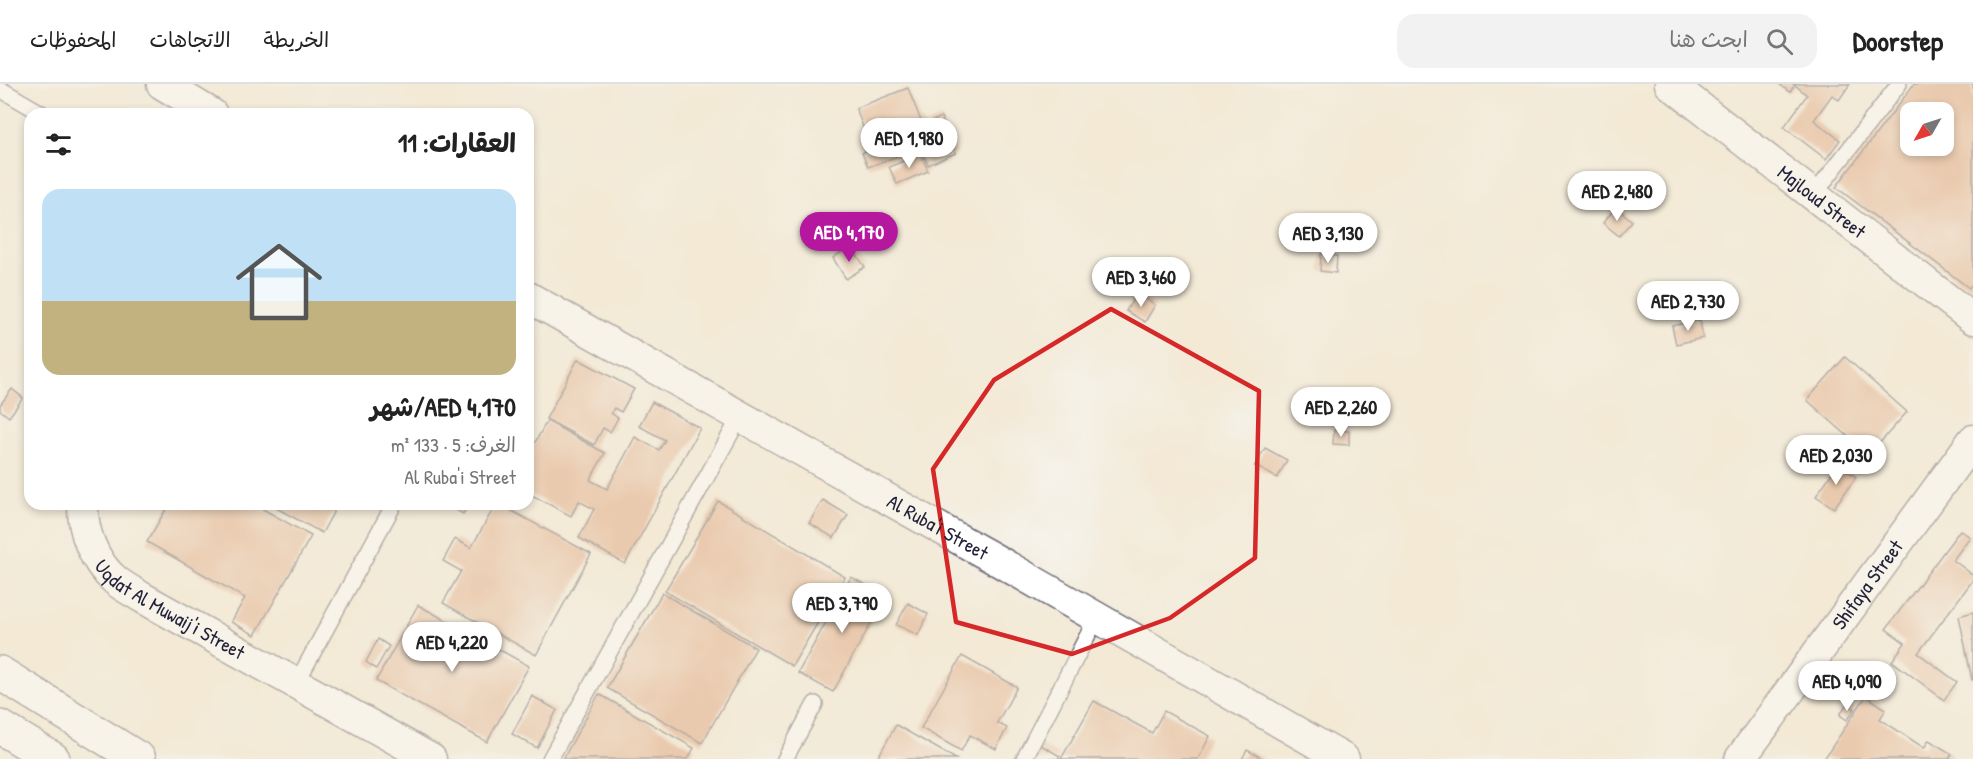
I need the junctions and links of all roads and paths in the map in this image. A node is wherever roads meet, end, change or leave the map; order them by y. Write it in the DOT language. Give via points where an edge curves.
graph roads {
  1 [pos="162,84"];
  2 [pos="1670,84"];
  3 [pos="1899,84"];
  4 [pos="0,89"];
  5 [pos="33,108"];
  6 [pos="202,108"];
  7 [pos="1813,196"];
  8 [pos="534,300"];
  9 [pos="1973,319"];
  10 [pos="740,417"];
  11 [pos="1973,440"];
  12 [pos="83,510"];
  13 [pos="391,510"];
  14 [pos="1097,617"];
  15 [pos="0,673"];
  16 [pos="297,682"];
  17 [pos="815,704"];
  18 [pos="0,727"];
  19 [pos="52,759"];
  20 [pos="139,759"];
  21 [pos="431,759"];
  22 [pos="550,759"];
  23 [pos="785,759"];
  24 [pos="1024,759"];
  25 [pos="1344,759"];
  26 [pos="1740,759"];
  1 -- 6 [label="street"];
  2 -- 7 [label="street, Majloud Street"];
  3 -- 7 [label="lane"];
  4 -- 5 [label="lane"];
  7 -- 9 [label="street, Majloud Street"];
  8 -- 10 [label="street, Al Ruba'i Street"];
  10 -- 14 [label="street, Al Ruba'i Street"];
  10 -- 22 [label="lane"];
  11 -- 26 [label="street, Shifaya Street"];
  12 -- 16 [label="street, Uqdat Al Muwaij'i Street" via="93,552 114,579"];
  13 -- 16 [label="lane"];
  14 -- 24 [label="lane"];
  14 -- 25 [label="street, Al Ruba'i Street"];
  15 -- 20 [label="main road"];
  16 -- 21 [label="street, Uqdat Al Muwaij'i Street"];
  17 -- 23 [label="lane"];
  18 -- 19 [label="main road"];
}
